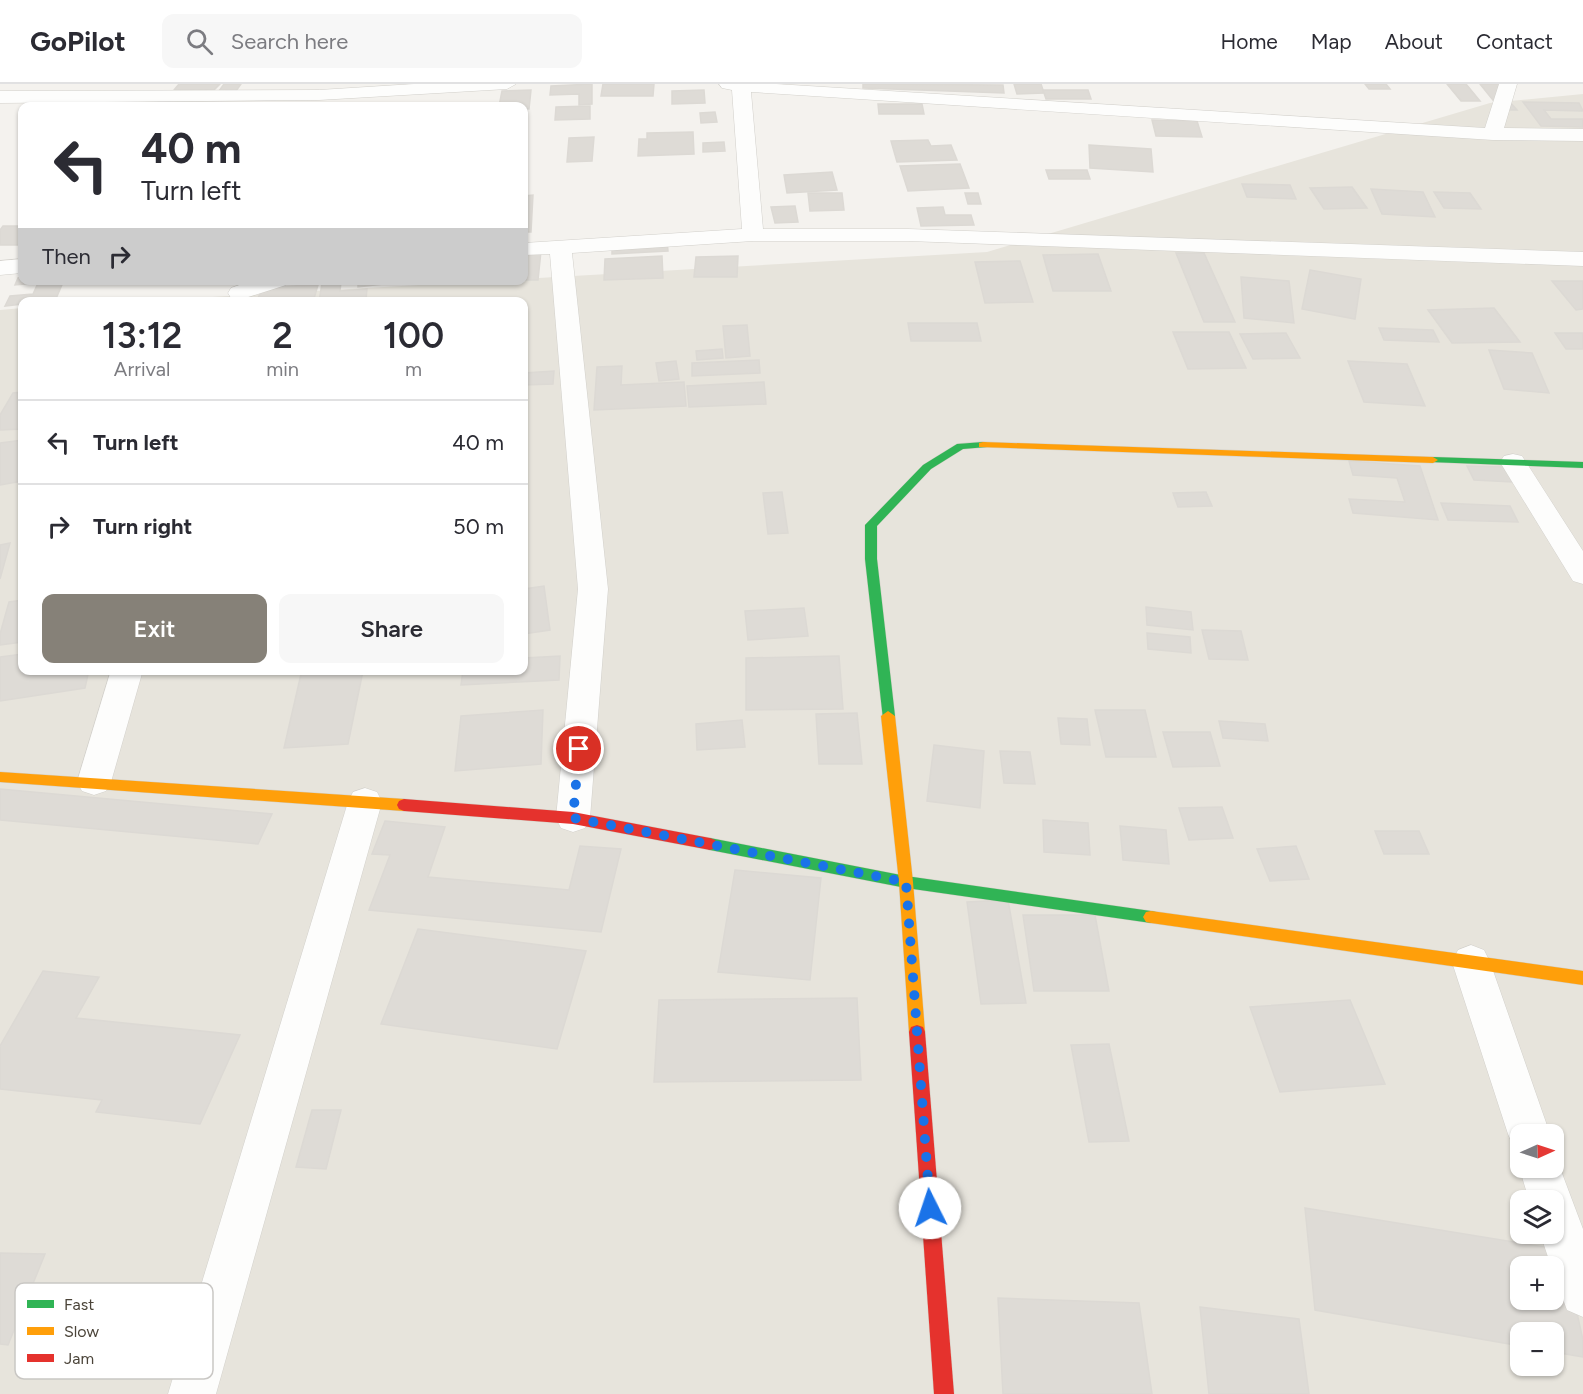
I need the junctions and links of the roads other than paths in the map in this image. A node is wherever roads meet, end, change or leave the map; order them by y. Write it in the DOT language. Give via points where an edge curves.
graph roads {
  1 [pos="507,84"];
  2 [pos="1508,84"];
  3 [pos="472,85"];
  4 [pos="735,85"];
  5 [pos="256,90"];
  6 [pos="85,91"];
  7 [pos="0,97"];
  8 [pos="317,101"];
  9 [pos="467,102"];
  10 [pos="1493,134"];
  11 [pos="1583,135"];
  12 [pos="753,235"];
  13 [pos="560,246"];
  14 [pos="528,249"];
  15 [pos="1583,259"];
  16 [pos="18,266"];
  17 [pos="0,268"];
  18 [pos="262,285"];
  19 [pos="240,292"];
  20 [pos="1513,462"];
  21 [pos="1583,465"];
  22 [pos="1583,574"];
  23 [pos="126,675"];
  24 [pos="0,777"];
  25 [pos="94,782"];
  26 [pos="365,802"];
  27 [pos="573,818"];
  28 [pos="906,882"];
  29 [pos="1471,963"];
  30 [pos="1583,978"];
  31 [pos="1526,1124"];
  32 [pos="1564,1238"];
  33 [pos="1583,1294"];
  34 [pos="213,1322"];
  35 [pos="196,1379"];
  36 [pos="192,1394"];
  37 [pos="944,1394"];
  1 -- 3 [label="street"];
  2 -- 10 [label="street"];
  3 -- 8 [label="street"];
  3 -- 9 [label="street"];
  4 -- 10 [label="street" via="789,92"];
  4 -- 12 [label="street"];
  5 -- 6 [label="street"];
  5 -- 8 [label="street"];
  6 -- 7 [label="street"];
  10 -- 11 [label="street"];
  12 -- 13 [label="street"];
  12 -- 15 [label="street" via="908,235"];
  13 -- 14 [label="street"];
  13 -- 27 [label="street" via="593,589"];
  16 -- 17 [label="street"];
  18 -- 19 [label="street"];
  20 -- 21 [label="street"];
  20 -- 22 [label="street"];
  20 -- 28 [label="street" via="994,445 961,446 927,467 872,525 871,559"];
  23 -- 25 [label="street"];
  24 -- 25 [label="street"];
  25 -- 26 [label="street"];
  26 -- 27 [label="street"];
  26 -- 34 [label="street"];
  27 -- 28 [label="street"];
  28 -- 29 [label="street"];
  28 -- 37 [label="street"];
  29 -- 30 [label="street"];
  29 -- 31 [label="street"];
  32 -- 33 [label="street"];
  35 -- 36 [label="street"];
}
